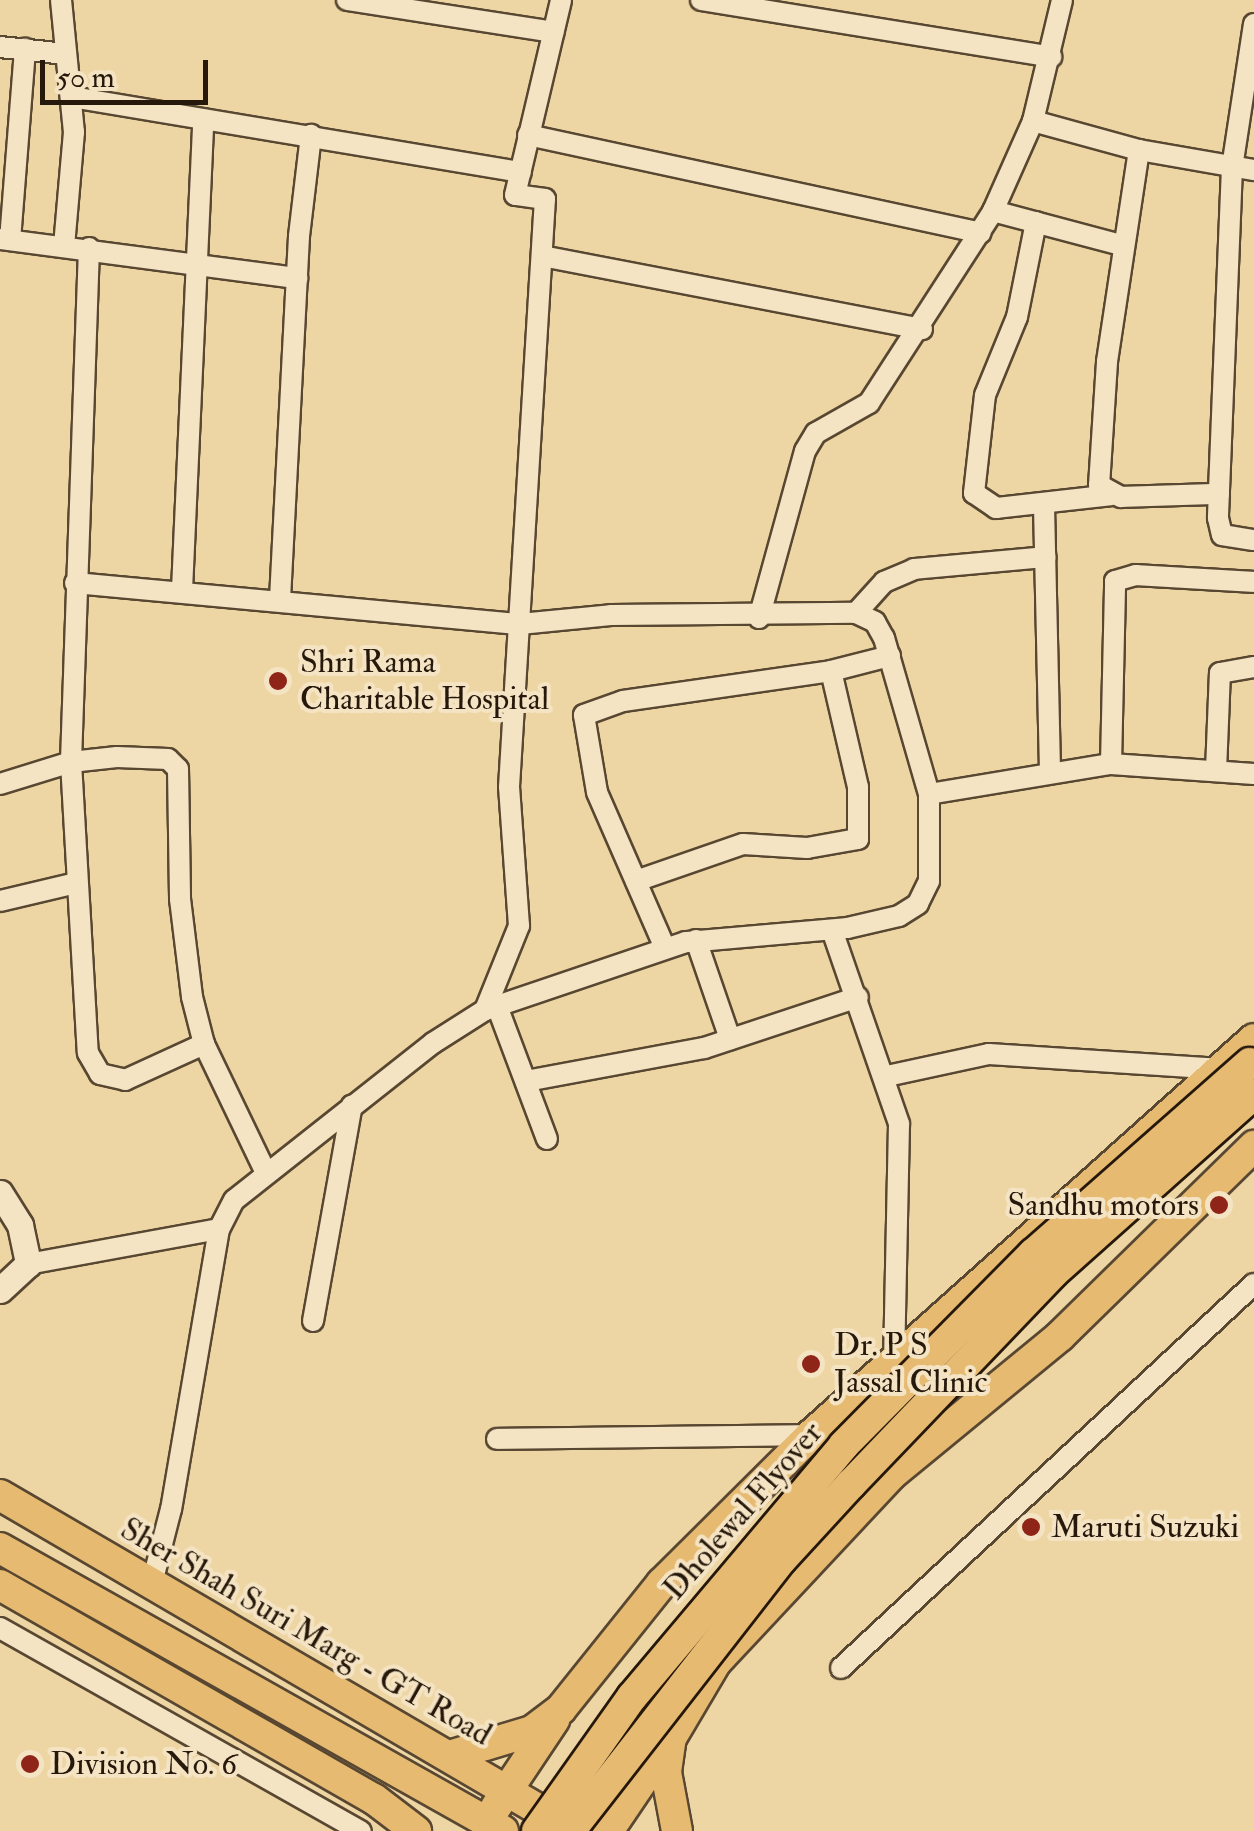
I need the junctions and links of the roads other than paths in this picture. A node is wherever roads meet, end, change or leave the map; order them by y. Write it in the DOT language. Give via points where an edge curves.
graph roads {
  1 [pos="62,0"];
  2 [pos="347,0"];
  3 [pos="562,0"];
  4 [pos="701,0"];
  5 [pos="1062,0"];
  6 [pos="1254,24"];
  7 [pos="554,32"];
  8 [pos="0,47"];
  9 [pos="25,49"];
  10 [pos="66,54"];
  11 [pos="1051,57"];
  12 [pos="72,96"];
  13 [pos="203,119"];
  14 [pos="1033,121"];
  15 [pos="311,135"];
  16 [pos="528,135"];
  17 [pos="1140,150"];
  18 [pos="1232,167"];
  19 [pos="1254,170"];
  20 [pos="520,172"];
  21 [pos="993,211"];
  22 [pos="1036,222"];
  23 [pos="980,233"];
  24 [pos="5,239"];
  25 [pos="1121,244"];
  26 [pos="64,247"];
  27 [pos="89,248"];
  28 [pos="542,256"];
  29 [pos="195,267"];
  30 [pos="296,278"];
  31 [pos="922,329"];
  32 [pos="1218,494"];
  33 [pos="1111,496"];
  34 [pos="1044,506"];
  35 [pos="1254,540"];
  36 [pos="1045,557"];
  37 [pos="1254,582"];
  38 [pos="75,583"];
  39 [pos="182,590"];
  40 [pos="280,600"];
  41 [pos="856,614"];
  42 [pos="759,618"];
  43 [pos="520,624"];
  44 [pos="890,656"];
  45 [pos="1254,667"];
  46 [pos="831,671"];
  47 [pos="71,762"];
  48 [pos="1111,764"];
  49 [pos="1050,770"];
  50 [pos="1216,771"];
  51 [pos="1254,774"];
  52 [pos="0,784"];
  53 [pos="930,794"];
  54 [pos="636,881"];
  55 [pos="76,883"];
  56 [pos="0,901"];
  57 [pos="832,930"];
  58 [pos="696,940"];
  59 [pos="665,948"];
  60 [pos="858,997"];
  61 [pos="491,1008"];
  62 [pos="730,1039"];
  63 [pos="204,1044"];
  64 [pos="1253,1054"];
  65 [pos="1218,1070"];
  66 [pos="887,1076"];
  67 [pos="526,1081"];
  68 [pos="1254,1094"];
  69 [pos="352,1105"];
  70 [pos="547,1139"];
  71 [pos="1254,1146"];
  72 [pos="264,1170"];
  73 [pos="0,1193"];
  74 [pos="218,1229"];
  75 [pos="28,1264"];
  76 [pos="1254,1284"];
  77 [pos="0,1290"];
  78 [pos="314,1321"];
  79 [pos="894,1359"];
  80 [pos="811,1434"];
  81 [pos="497,1439"];
  82 [pos="0,1495"];
  83 [pos="0,1548"];
  84 [pos="152,1583"];
  85 [pos="0,1585"];
  86 [pos="0,1628"];
  87 [pos="841,1668"];
  88 [pos="562,1709"];
  89 [pos="671,1738"];
  90 [pos="448,1756"];
  91 [pos="508,1790"];
  92 [pos="488,1828"];
  93 [pos="361,1831"];
  94 [pos="416,1831"];
  95 [pos="536,1831"];
  96 [pos="573,1831"];
  97 [pos="608,1831"];
  98 [pos="677,1831"];
  1 -- 10 [label="street"];
  2 -- 7 [label="street"];
  3 -- 7 [label="street"];
  4 -- 11 [label="street"];
  5 -- 11 [label="street"];
  6 -- 18 [label="street"];
  7 -- 16 [label="street"];
  8 -- 9 [label="street"];
  9 -- 10 [label="street"];
  9 -- 24 [label="street"];
  10 -- 12 [label="street"];
  11 -- 14 [label="street"];
  12 -- 13 [label="street"];
  12 -- 26 [label="street"];
  13 -- 15 [label="street"];
  13 -- 29 [label="street"];
  14 -- 17 [label="street"];
  14 -- 21 [label="street"];
  15 -- 20 [label="street"];
  15 -- 30 [label="street"];
  16 -- 20 [label="street"];
  16 -- 23 [label="street"];
  17 -- 18 [label="street"];
  17 -- 25 [label="street"];
  18 -- 19 [label="street"];
  18 -- 32 [label="street"];
  20 -- 28 [label="street" via="515,195 545,199"];
  21 -- 22 [label="street"];
  21 -- 23 [label="street"];
  22 -- 25 [label="street"];
  22 -- 34 [label="street" via="1017,316 986,396 972,486 984,505"];
  23 -- 31 [label="street"];
  24 -- 26 [label="street"];
  25 -- 33 [label="street" via="1097,474"];
  26 -- 27 [label="street"];
  27 -- 29 [label="street"];
  27 -- 38 [label="street"];
  28 -- 31 [label="street"];
  28 -- 43 [label="street"];
  29 -- 30 [label="street"];
  29 -- 39 [label="street"];
  30 -- 40 [label="street"];
  31 -- 42 [label="street" via="868,404 810,443"];
  32 -- 33 [label="street"];
  32 -- 35 [label="street" via="1222,535"];
  33 -- 34 [label="street"];
  34 -- 36 [label="street"];
  36 -- 41 [label="street" via="914,569 884,582"];
  36 -- 49 [label="street"];
  37 -- 48 [label="street" via="1136,576 1115,581"];
  38 -- 39 [label="street"];
  38 -- 47 [label="street"];
  39 -- 40 [label="street"];
  40 -- 43 [label="street"];
  41 -- 42 [label="street"];
  41 -- 44 [label="street" via="875,622"];
  42 -- 43 [label="street" via="611,615"];
  43 -- 61 [label="street" via="508,786 519,926"];
  44 -- 46 [label="street"];
  44 -- 53 [label="street"];
  45 -- 50 [label="street" via="1220,673"];
  46 -- 54 [label="street" via="860,801 858,839 807,848 743,844"];
  46 -- 54 [label="street" via="622,701 584,715 597,792"];
  47 -- 52 [label="street"];
  47 -- 55 [label="street"];
  47 -- 63 [label="street" via="150,756 178,769 180,899"];
  48 -- 49 [label="street"];
  48 -- 50 [label="street"];
  49 -- 53 [label="street" via="996,787"];
  50 -- 51 [label="street"];
  53 -- 57 [label="street" via="933,855 918,904 899,916"];
  54 -- 59 [label="street"];
  55 -- 56 [label="street"];
  55 -- 63 [label="street" via="92,1065 112,1080 125,1080"];
  57 -- 58 [label="street"];
  57 -- 60 [label="street"];
  58 -- 59 [label="street"];
  58 -- 62 [label="street"];
  59 -- 61 [label="street"];
  60 -- 62 [label="street"];
  60 -- 66 [label="street"];
  61 -- 67 [label="street"];
  61 -- 69 [label="street"];
  62 -- 67 [label="street"];
  63 -- 72 [label="street"];
  64 -- 65 [label="main road"];
  64 -- 95 [label="main road, Dholewal Flyover, bridge" via="1033,1254 844,1445 644,1682"];
  65 -- 66 [label="street" via="989,1054"];
  65 -- 79 [label="main road"];
  66 -- 79 [label="street" via="901,1156"];
  67 -- 70 [label="street"];
  68 -- 96 [label="main road, Dholewal Flyover, bridge" via="1054,1273 850,1484 782,1558"];
  69 -- 72 [label="street"];
  69 -- 78 [label="street"];
  71 -- 89 [label="main road" via="1074,1323 891,1474 716,1662"];
  72 -- 74 [label="street" via="234,1200"];
  73 -- 75 [label="street" via="20,1226"];
  74 -- 75 [label="street"];
  74 -- 84 [label="street" via="171,1509"];
  75 -- 77 [label="street"];
  76 -- 87 [label="street"];
  79 -- 80 [label="main road"];
  80 -- 81 [label="street"];
  80 -- 88 [label="main road" via="662,1583"];
  82 -- 84 [label="main road, Sher Shah Suri Marg - GT Road"];
  83 -- 92 [label="main road"];
  84 -- 90 [label="main road, Sher Shah Suri Marg - GT Road"];
  85 -- 94 [label="main road" via="374,1799"];
  86 -- 93 [label="street"];
  88 -- 90 [label="main road" via="532,1731"];
  88 -- 91 [label="main road"];
  89 -- 97 [label="main road"];
  89 -- 98 [label="main road" via="666,1772"];
  90 -- 91 [label="main road, Sher Shah Suri Marg - GT Road"];
  91 -- 92 [label="main road"];
  91 -- 96 [label="main road, Sher Shah Suri Marg - GT Road"];
}
